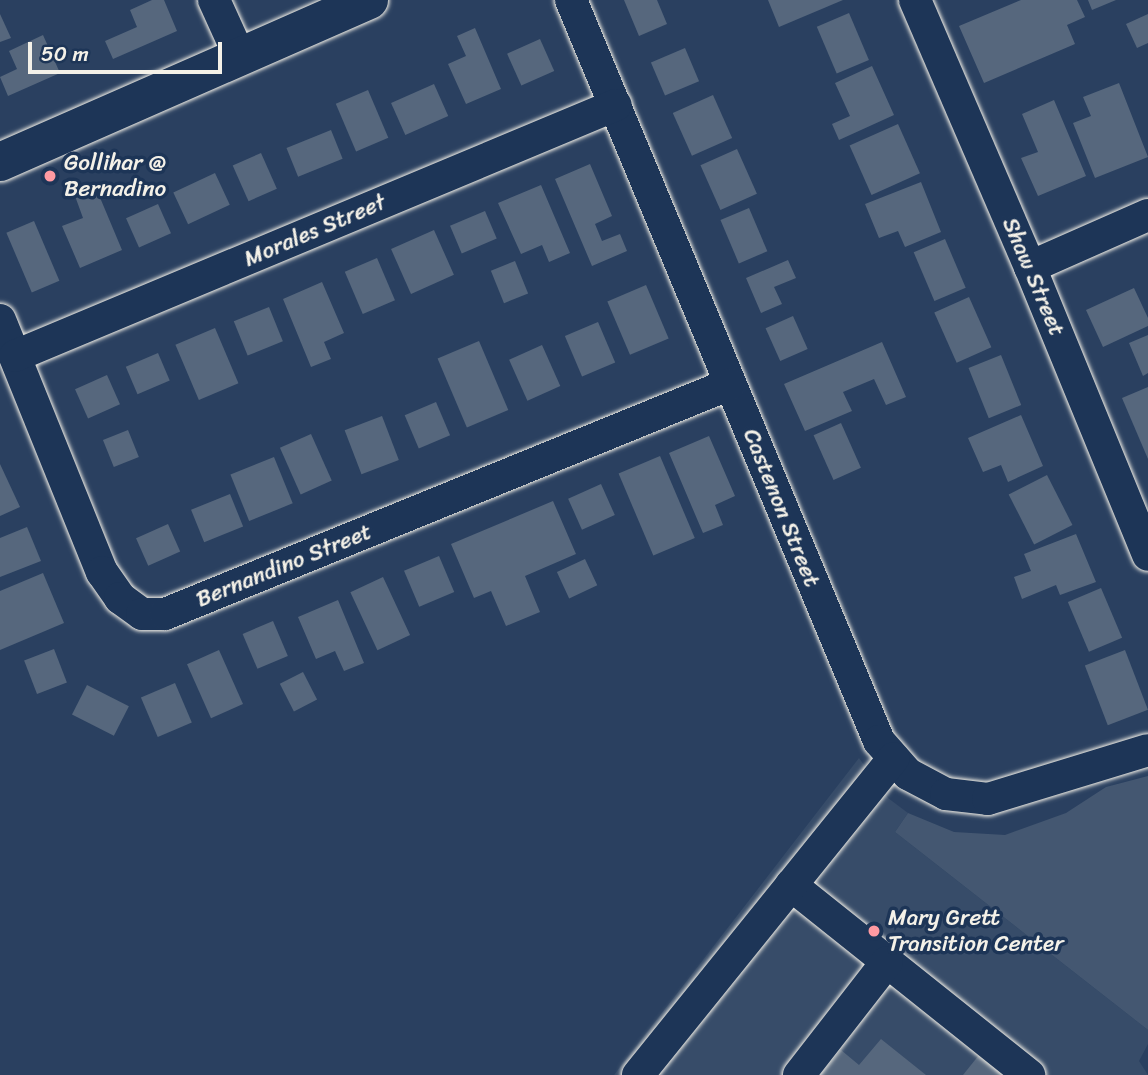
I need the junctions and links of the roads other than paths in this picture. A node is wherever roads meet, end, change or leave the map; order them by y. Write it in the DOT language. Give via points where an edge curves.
graph roads {
  1 [pos="215,0"];
  2 [pos="369,0"];
  3 [pos="571,0"];
  4 [pos="915,0"];
  5 [pos="239,55"];
  6 [pos="616,105"];
  7 [pos="0,162"];
  8 [pos="1148,215"];
  9 [pos="1030,267"];
  10 [pos="0,320"];
  11 [pos="15,356"];
  12 [pos="730,384"];
  13 [pos="1147,547"];
  14 [pos="1148,750"];
  15 [pos="894,758"];
  16 [pos="791,885"];
  17 [pos="887,962"];
  18 [pos="638,1075"];
  19 [pos="799,1075"];
  20 [pos="1030,1075"];
  1 -- 5 [label="street"];
  2 -- 5 [label="main road"];
  3 -- 6 [label="street, Castenon Street"];
  4 -- 9 [label="street, Shaw Street"];
  5 -- 7 [label="main road"];
  6 -- 11 [label="street, Morales Street"];
  6 -- 12 [label="street, Castenon Street"];
  8 -- 9 [label="street"];
  9 -- 13 [label="street, Shaw Street"];
  10 -- 11 [label="street, Bernandino Street"];
  11 -- 12 [label="street, Bernandino Street" via="102,572 120,597 142,614 165,614"];
  12 -- 15 [label="street, Castenon Street" via="879,741"];
  14 -- 15 [label="street, Castenon Street" via="988,799 946,794 908,774"];
  15 -- 16 [label="street"];
  16 -- 17 [label="street"];
  16 -- 18 [label="street"];
  17 -- 19 [label="street"];
  17 -- 20 [label="street"];
}
